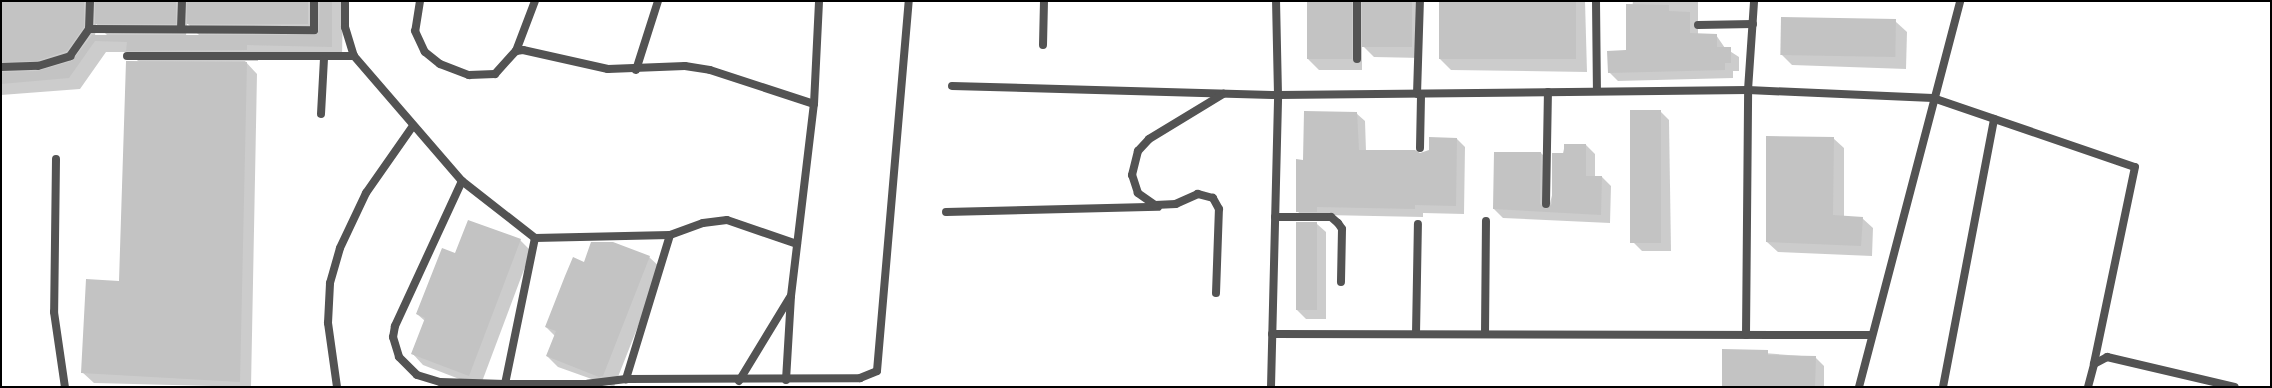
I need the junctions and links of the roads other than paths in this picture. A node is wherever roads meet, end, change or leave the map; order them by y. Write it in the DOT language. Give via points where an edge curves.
graph roads {
  1 [pos="90,1"];
  2 [pos="182,1"];
  3 [pos="314,1"];
  4 [pos="345,1"];
  5 [pos="420,1"];
  6 [pos="535,1"];
  7 [pos="658,1"];
  8 [pos="820,1"];
  9 [pos="909,1"];
  10 [pos="1044,1"];
  11 [pos="1276,1"];
  12 [pos="1357,1"];
  13 [pos="1420,1"];
  14 [pos="1596,1"];
  15 [pos="1754,1"];
  16 [pos="1960,1"];
  17 [pos="1753,24"];
  18 [pos="1698,25"];
  19 [pos="89,29"];
  20 [pos="182,29"];
  21 [pos="1043,45"];
  22 [pos="516,51"];
  23 [pos="126,56"];
  24 [pos="354,56"];
  25 [pos="324,59"];
  26 [pos="1357,59"];
  27 [pos="1,67"];
  28 [pos="636,70"];
  29 [pos="952,86"];
  30 [pos="1748,90"];
  31 [pos="1548,92"];
  32 [pos="1597,92"];
  33 [pos="1223,94"];
  34 [pos="1419,94"];
  35 [pos="1278,96"];
  36 [pos="1933,98"];
  37 [pos="814,104"];
  38 [pos="321,114"];
  39 [pos="1994,118"];
  40 [pos="413,126"];
  41 [pos="1420,148"];
  42 [pos="56,159"];
  43 [pos="462,181"];
  44 [pos="1546,204"];
  45 [pos="1165,207"];
  46 [pos="946,212"];
  47 [pos="1275,217"];
  48 [pos="1486,221"];
  49 [pos="1418,224"];
  50 [pos="670,235"];
  51 [pos="535,238"];
  52 [pos="797,244"];
  53 [pos="1341,282"];
  54 [pos="1216,293"];
  55 [pos="790,296"];
  56 [pos="1272,334"];
  57 [pos="1416,334"];
  58 [pos="1485,334"];
  59 [pos="1746,335"];
  60 [pos="1870,335"];
  61 [pos="2094,364"];
  62 [pos="626,379"];
  63 [pos="739,380"];
  64 [pos="786,380"];
  65 [pos="505,384"];
  66 [pos="65,387"];
  67 [pos="337,387"];
  68 [pos="1271,387"];
  69 [pos="1859,387"];
  70 [pos="1943,387"];
  71 [pos="2088,387"];
  72 [pos="2235,387"];
  1 -- 19 [label="street"];
  2 -- 20 [label="street"];
  3 -- 20 [label="street" via="314,30"];
  4 -- 24 [label="street" via="345,27"];
  5 -- 22 [label="street" via="416,17 418,42 440,64 469,75 489,77"];
  6 -- 22 [label="street"];
  7 -- 28 [label="street"];
  8 -- 37 [label="street"];
  9 -- 64 [label="street" via="880,364 877,372 860,378"];
  10 -- 21 [label="street"];
  11 -- 35 [label="street"];
  12 -- 26 [label="street"];
  13 -- 34 [label="street"];
  14 -- 32 [label="street"];
  15 -- 17 [label="street"];
  16 -- 36 [label="street"];
  17 -- 18 [label="street"];
  17 -- 30 [label="street"];
  19 -- 20 [label="street"];
  19 -- 27 [label="street" via="70,56 38,66"];
  22 -- 28 [label="street" via="608,69"];
  23 -- 25 [label="street"];
  24 -- 25 [label="street"];
  24 -- 40 [label="street"];
  25 -- 38 [label="street"];
  28 -- 37 [label="street" via="685,66 710,70"];
  29 -- 33 [label="street"];
  30 -- 32 [label="street"];
  30 -- 36 [label="street"];
  30 -- 59 [label="street"];
  31 -- 32 [label="street"];
  31 -- 34 [label="street"];
  31 -- 44 [label="street"];
  33 -- 35 [label="street"];
  33 -- 45 [label="street" via="1149,139 1138,152 1132,175 1136,190 1145,200"];
  34 -- 35 [label="street"];
  34 -- 41 [label="street"];
  35 -- 47 [label="street"];
  36 -- 39 [label="street"];
  36 -- 60 [label="street"];
  37 -- 52 [label="street"];
  39 -- 61 [label="street" via="2134,167"];
  39 -- 70 [label="street"];
  40 -- 43 [label="street"];
  40 -- 67 [label="street" via="366,193 340,248 330,283 328,323"];
  42 -- 66 [label="street" via="54,312"];
  43 -- 51 [label="street"];
  43 -- 65 [label="street" via="395,326 393,337 399,357 408,368 430,381"];
  45 -- 46 [label="street"];
  45 -- 54 [label="street" via="1198,194 1213,198 1219,209"];
  47 -- 53 [label="street" via="1331,217 1338,223 1342,229"];
  47 -- 56 [label="street"];
  48 -- 58 [label="street"];
  49 -- 57 [label="street"];
  50 -- 51 [label="street"];
  50 -- 52 [label="street" via="703,223 728,220"];
  50 -- 62 [label="street"];
  51 -- 65 [label="street"];
  52 -- 55 [label="street"];
  55 -- 63 [label="street"];
  55 -- 64 [label="street"];
  56 -- 57 [label="street"];
  56 -- 68 [label="street"];
  57 -- 58 [label="street"];
  58 -- 59 [label="street"];
  59 -- 60 [label="street"];
  60 -- 69 [label="street"];
  61 -- 71 [label="street"];
  61 -- 72 [label="street" via="2106,357"];
  62 -- 63 [label="street"];
  62 -- 65 [label="street" via="587,384"];
  63 -- 64 [label="street"];
}
